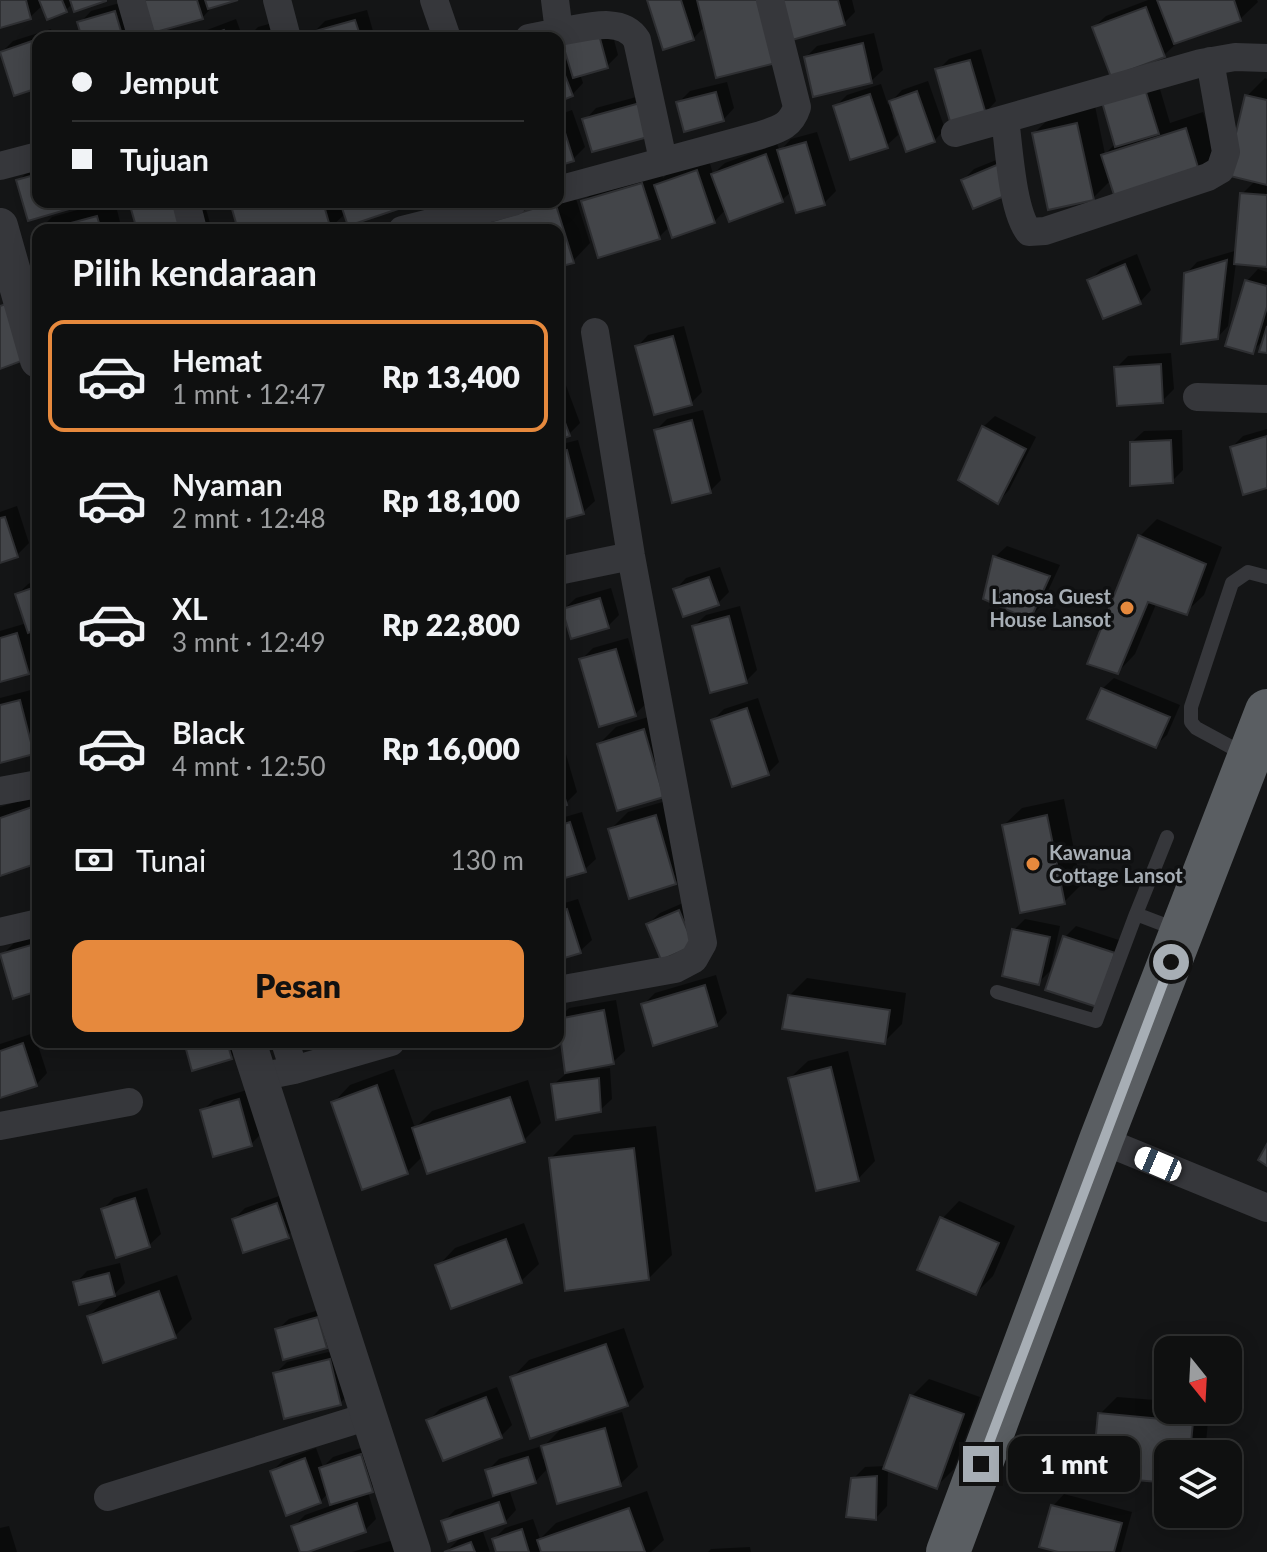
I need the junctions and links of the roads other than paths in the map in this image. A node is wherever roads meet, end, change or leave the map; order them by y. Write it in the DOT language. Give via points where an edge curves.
graph roads {
  1 [pos="131,0"];
  2 [pos="277,0"];
  3 [pos="434,0"];
  4 [pos="555,0"];
  5 [pos="770,0"];
  6 [pos="140,32"];
  7 [pos="285,32"];
  8 [pos="445,32"];
  9 [pos="559,32"];
  10 [pos="1267,58"];
  11 [pos="1210,61"];
  12 [pos="1005,119"];
  13 [pos="955,133"];
  14 [pos="32,158"];
  15 [pos="663,160"];
  16 [pos="0,166"];
  17 [pos="564,188"];
  18 [pos="456,210"];
  19 [pos="418,224"];
  20 [pos="0,226"];
  21 [pos="595,332"];
  22 [pos="32,339"];
  23 [pos="1197,397"];
  24 [pos="1267,399"];
  25 [pos="631,556"];
  26 [pos="564,570"];
  27 [pos="1267,577"];
  28 [pos="1267,711"];
  29 [pos="1258,760"];
  30 [pos="32,785"];
  31 [pos="0,791"];
  32 [pos="1167,837"];
  33 [pos="1136,914"];
  34 [pos="32,924"];
  35 [pos="0,932"];
  36 [pos="1182,932"];
  37 [pos="564,989"];
  38 [pos="997,992"];
  39 [pos="250,1048"];
  40 [pos="287,1048"];
  41 [pos="370,1048"];
  42 [pos="294,1070"];
  43 [pos="259,1077"];
  44 [pos="129,1102"];
  45 [pos="0,1126"];
  46 [pos="1101,1140"];
  47 [pos="1267,1208"];
  48 [pos="369,1416"];
  49 [pos="108,1497"];
  50 [pos="413,1552"];
  51 [pos="948,1552"];
  1 -- 6 [label="street"];
  2 -- 7 [label="street"];
  3 -- 8 [label="street"];
  4 -- 9 [label="street"];
  5 -- 15 [label="street" via="797,107 793,120 761,135"];
  9 -- 15 [label="street" via="615,26 632,32"];
  10 -- 11 [label="street"];
  11 -- 12 [label="street"];
  11 -- 12 [label="street" via="1226,152 1220,170 1045,231 1029,232 1024,226"];
  12 -- 13 [label="street"];
  14 -- 16 [label="street"];
  15 -- 17 [label="street"];
  18 -- 19 [label="street"];
  20 -- 22 [label="street"];
  21 -- 25 [label="street"];
  23 -- 24 [label="street"];
  25 -- 26 [label="street"];
  25 -- 37 [label="street" via="703,943 694,959 675,969"];
  27 -- 29 [label="lane" via="1248,572 1232,583 1190,714 1202,733"];
  28 -- 29 [label="highway"];
  29 -- 36 [label="highway"];
  30 -- 31 [label="street"];
  32 -- 33 [label="lane"];
  33 -- 36 [label="lane"];
  33 -- 38 [label="lane" via="1096,1021"];
  34 -- 35 [label="street"];
  36 -- 46 [label="highway"];
  39 -- 43 [label="street"];
  40 -- 42 [label="street"];
  41 -- 42 [label="street"];
  42 -- 43 [label="street"];
  43 -- 48 [label="street"];
  44 -- 45 [label="street"];
  46 -- 47 [label="street"];
  46 -- 51 [label="highway"];
  48 -- 49 [label="street"];
  48 -- 50 [label="street"];
}
